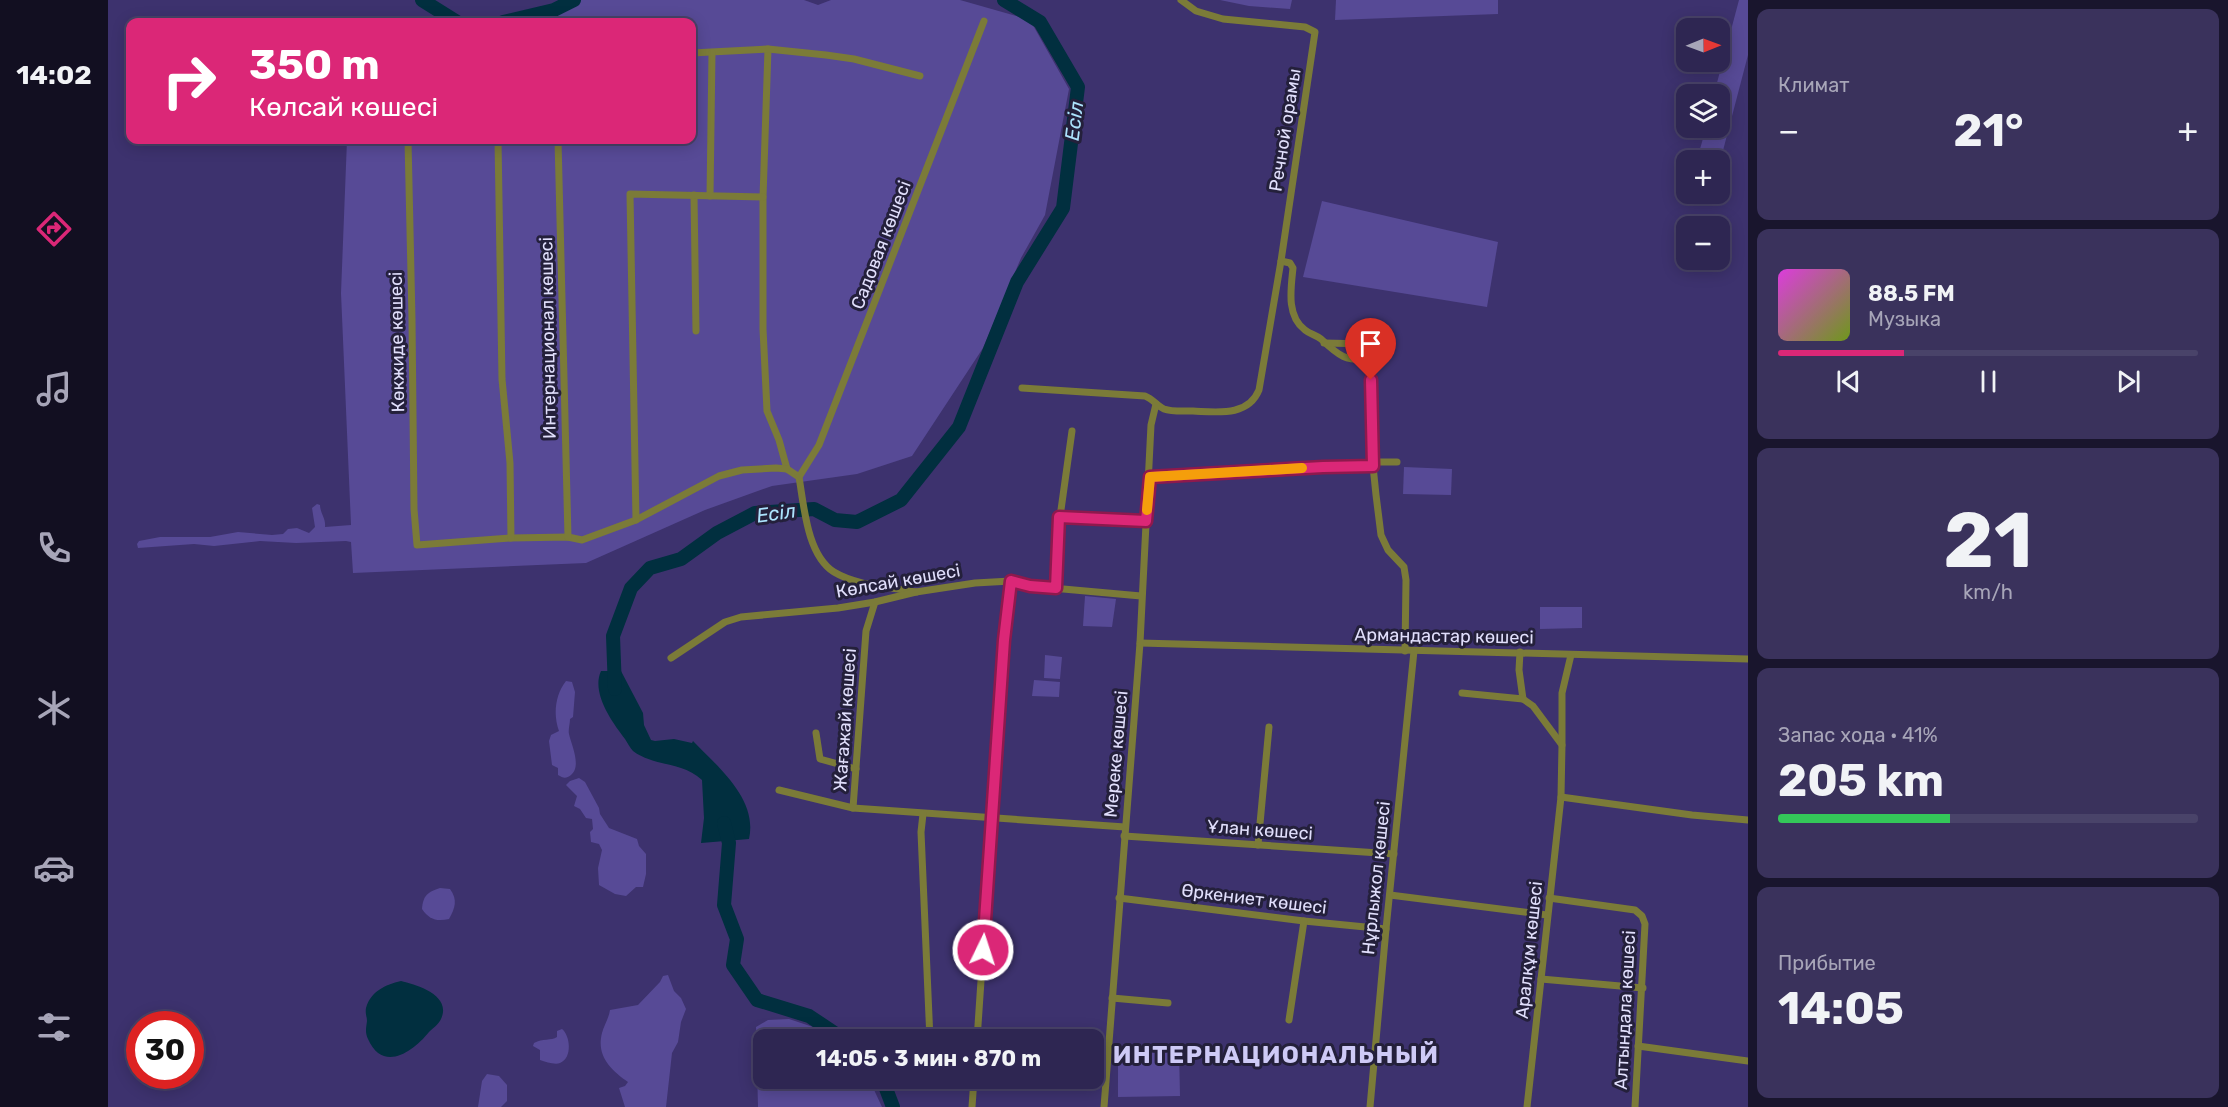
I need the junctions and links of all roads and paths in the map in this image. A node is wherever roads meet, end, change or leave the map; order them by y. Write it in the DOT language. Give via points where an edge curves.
graph roads {
  1 [pos="1181,0"];
  2 [pos="984,21"];
  3 [pos="768,49"];
  4 [pos="696,53"];
  5 [pos="712,53"];
  6 [pos="920,76"];
  7 [pos="408,144"];
  8 [pos="498,144"];
  9 [pos="558,144"];
  10 [pos="694,195"];
  11 [pos="710,196"];
  12 [pos="763,197"];
  13 [pos="1281,261"];
  14 [pos="696,331"];
  15 [pos="1324,343"];
  16 [pos="1371,359"];
  17 [pos="1022,388"];
  18 [pos="1156,404"];
  19 [pos="1072,431"];
  20 [pos="1397,462"];
  21 [pos="1374,464"];
  22 [pos="787,469"];
  23 [pos="799,477"];
  24 [pos="1150,477"];
  25 [pos="1059,517"];
  26 [pos="636,520"];
  27 [pos="1146,521"];
  28 [pos="568,537"];
  29 [pos="511,538"];
  30 [pos="1011,581"];
  31 [pos="1056,588"];
  32 [pos="916,592"];
  33 [pos="1141,596"];
  34 [pos="875,602"];
  35 [pos="1140,643"];
  36 [pos="1405,651"];
  37 [pos="1414,651"];
  38 [pos="1520,652"];
  39 [pos="1571,655"];
  40 [pos="671,658"];
  41 [pos="1748,659"];
  42 [pos="1462,693"];
  43 [pos="1523,699"];
  44 [pos="1269,727"];
  45 [pos="816,733"];
  46 [pos="1562,745"];
  47 [pos="856,769"];
  48 [pos="779,790"];
  49 [pos="1561,796"];
  50 [pos="853,808"];
  51 [pos="923,814"];
  52 [pos="992,816"];
  53 [pos="1748,820"];
  54 [pos="1125,827"];
  55 [pos="1124,836"];
  56 [pos="1258,845"];
  57 [pos="1394,854"];
  58 [pos="1390,895"];
  59 [pos="1119,898"];
  60 [pos="1549,898"];
  61 [pos="1547,915"];
  62 [pos="1304,921"];
  63 [pos="1386,929"];
  64 [pos="1541,979"];
  65 [pos="1642,988"];
  66 [pos="1112,998"];
  67 [pos="1168,1003"];
  68 [pos="1289,1020"];
  69 [pos="930,1029"];
  70 [pos="978,1029"];
  71 [pos="1638,1046"];
  72 [pos="1104,1052"];
  73 [pos="1108,1052"];
  74 [pos="1748,1061"];
  75 [pos="973,1089"];
  76 [pos="972,1107"];
  77 [pos="1104,1107"];
  78 [pos="1370,1107"];
  79 [pos="1527,1107"];
  80 [pos="1635,1107"];
  1 -- 13 [label="street, Речной орамы" via="1196,11 1223,19 1305,27 1315,32"];
  2 -- 23 [label="street, Садовая көшесі" via="819,445"];
  3 -- 5 [label="street"];
  3 -- 6 [label="street" via="854,58"];
  3 -- 12 [label="street"];
  4 -- 5 [label="street"];
  5 -- 11 [label="street"];
  7 -- 29 [label="street, Көкжиде көшесі" via="417,545"];
  8 -- 29 [label="street" via="502,379 510,463"];
  9 -- 28 [label="street, Интернационал көшесі"];
  10 -- 11 [label="street"];
  10 -- 14 [label="street"];
  10 -- 26 [label="street" via="630,194"];
  11 -- 12 [label="street"];
  12 -- 22 [label="street" via="767,411"];
  13 -- 15 [label="street" via="1293,268 1291,306 1296,321"];
  13 -- 18 [label="street, Речной орамы" via="1256,396 1240,409 1220,412 1166,410"];
  15 -- 16 [label="street" via="1349,360"];
  15 -- 16 [label="street" via="1368,344"];
  16 -- 21 [label="street"];
  17 -- 18 [label="street, Речной орамы" via="1145,396"];
  18 -- 24 [label="street, Мереке көшесі" via="1151,425"];
  19 -- 25 [label="street"];
  20 -- 21 [label="street"];
  21 -- 24 [label="street"];
  21 -- 36 [label="street" via="1381,535 1404,567"];
  22 -- 23 [label="street"];
  22 -- 26 [label="street" via="742,470 719,476"];
  23 -- 32 [label="street" via="807,524 820,559 833,572 857,581"];
  24 -- 27 [label="street, Мереке көшесі"];
  25 -- 27 [label="street"];
  25 -- 31 [label="street"];
  26 -- 28 [label="street" via="582,540"];
  27 -- 33 [label="street, Мереке көшесі"];
  28 -- 29 [label="street"];
  30 -- 31 [label="street, Көлсай көшесі"];
  30 -- 32 [label="street, Көлсай көшесі"];
  30 -- 52 [label="street"];
  31 -- 33 [label="street, Көлсай көшесі"];
  32 -- 34 [label="street, Көлсай көшесі"];
  33 -- 35 [label="street, Мереке көшесі"];
  34 -- 40 [label="street, Көлсай көшесі" via="741,617 725,622"];
  34 -- 47 [label="street, Жағажай көшесі" via="866,631"];
  35 -- 36 [label="street, Армандастар көшесі"];
  35 -- 54 [label="street, Мереке көшесі"];
  36 -- 37 [label="street, Армандастар көшесі"];
  37 -- 38 [label="street, Армандастар көшесі"];
  37 -- 57 [label="street, Нұрлыжол көшесі"];
  38 -- 39 [label="street, Армандастар көшесі"];
  38 -- 43 [label="street"];
  39 -- 41 [label="street, Армандастар көшесі"];
  39 -- 46 [label="street, Аралқұм көшесі" via="1562,693"];
  42 -- 43 [label="street"];
  43 -- 46 [label="street" via="1533,706"];
  44 -- 56 [label="street"];
  45 -- 47 [label="street" via="820,759"];
  46 -- 49 [label="street, Аралқұм көшесі"];
  47 -- 50 [label="street, Жағажай көшесі"];
  48 -- 50 [label="street"];
  49 -- 53 [label="street"];
  49 -- 60 [label="street, Аралқұм көшесі"];
  50 -- 51 [label="street, Жағажай көшесі"];
  51 -- 52 [label="street, Жағажай көшесі"];
  51 -- 69 [label="street"];
  52 -- 54 [label="street"];
  52 -- 70 [label="street"];
  54 -- 55 [label="street, Мереке көшесі"];
  55 -- 56 [label="street, Ұлан көшесі"];
  55 -- 59 [label="street, Мереке көшесі"];
  56 -- 57 [label="street, Ұлан көшесі"];
  57 -- 58 [label="street, Нұрлыжол көшесі"];
  58 -- 61 [label="street"];
  58 -- 63 [label="street, Нұрлыжол көшесі"];
  59 -- 62 [label="street, Өркениет көшесі"];
  59 -- 66 [label="street, Мереке көшесі"];
  60 -- 61 [label="street, Аралқұм көшесі"];
  60 -- 65 [label="street, Алтындала көшесі" via="1635,910 1642,916"];
  61 -- 64 [label="street, Аралқұм көшесі"];
  62 -- 63 [label="street, Өркениет көшесі"];
  62 -- 68 [label="street"];
  63 -- 78 [label="street, Нұрлыжол көшесі"];
  64 -- 65 [label="street"];
  64 -- 79 [label="street, Аралқұм көшесі"];
  65 -- 71 [label="street, Алтындала көшесі"];
  66 -- 67 [label="street"];
  66 -- 73 [label="street, Мереке көшесі"];
  71 -- 74 [label="street"];
  71 -- 80 [label="street, Алтындала көшесі"];
  72 -- 73 [label="street"];
  73 -- 77 [label="street, Мереке көшесі"];
  75 -- 76 [label="street"];
}
